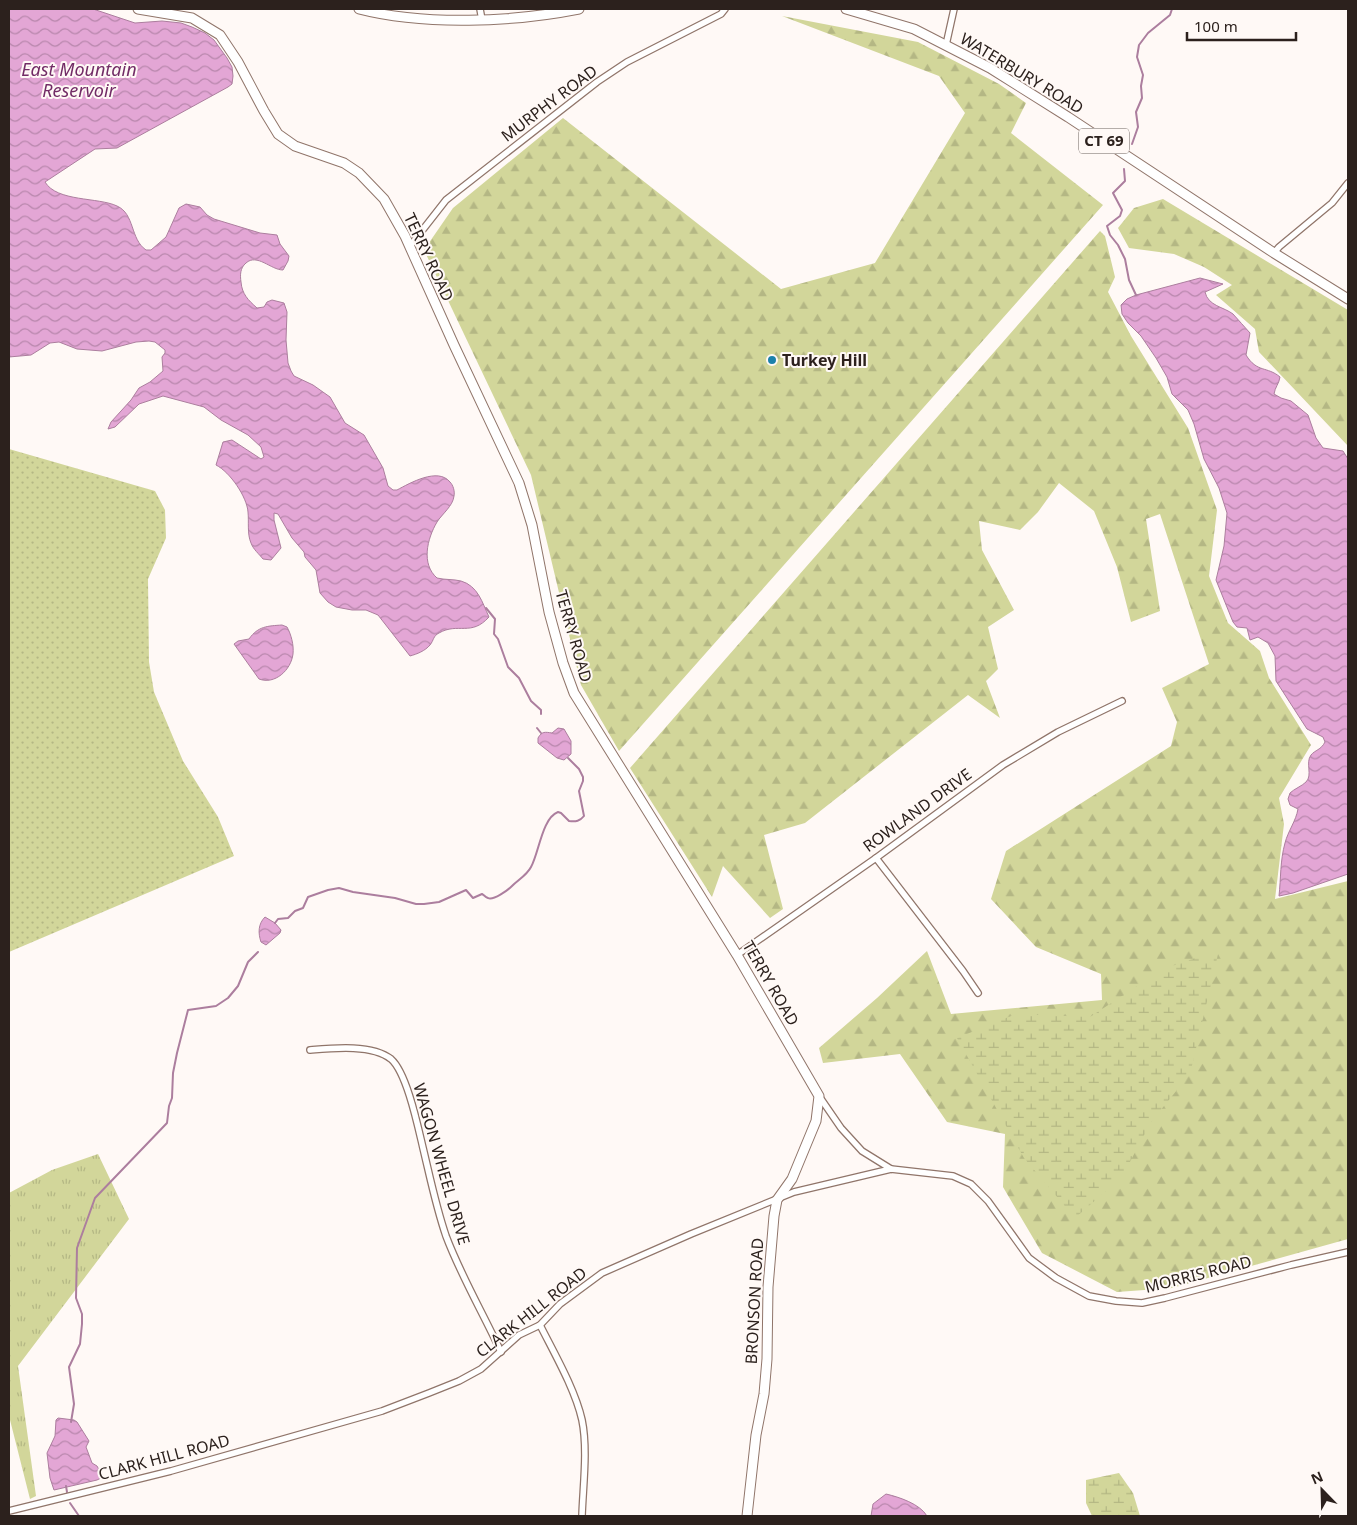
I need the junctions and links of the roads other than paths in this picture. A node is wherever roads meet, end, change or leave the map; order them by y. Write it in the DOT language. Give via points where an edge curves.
graph roads {
  1 [pos="138,9"];
  2 [pos="359,9"];
  3 [pos="480,9"];
  4 [pos="579,9"];
  5 [pos="725,9"];
  6 [pos="846,9"];
  7 [pos="954,9"];
  8 [pos="482,20"];
  9 [pos="946,45"];
  10 [pos="1348,182"];
  11 [pos="410,246"];
  12 [pos="1274,253"];
  13 [pos="1348,299"];
  14 [pos="1122,701"];
  15 [pos="876,858"];
  16 [pos="737,955"];
  17 [pos="978,993"];
  18 [pos="310,1050"];
  19 [pos="819,1096"];
  20 [pos="891,1169"];
  21 [pos="777,1200"];
  22 [pos="1348,1252"];
  23 [pos="540,1325"];
  24 [pos="501,1352"];
  25 [pos="9,1512"];
  26 [pos="582,1516"];
  27 [pos="747,1516"];
  1 -- 11 [label="street, TERRY ROAD" via="192,18 220,35 278,134 295,146 344,163 358,173 384,199"];
  2 -- 8 [label="street" via="421,18"];
  3 -- 8 [label="street"];
  4 -- 8 [label="street"];
  5 -- 11 [label="street, MURPHY ROAD" via="722,14 627,62 597,82 446,200"];
  6 -- 9 [label="street, WATERBURY ROAD / CT 69" via="914,29"];
  7 -- 9 [label="street"];
  9 -- 12 [label="street, WATERBURY ROAD / CT 69" via="1018,85"];
  10 -- 12 [label="street" via="1332,203"];
  11 -- 16 [label="street, TERRY ROAD" via="519,483 532,525 549,612 574,693"];
  12 -- 13 [label="street, WATERBURY ROAD / CT 69"];
  14 -- 15 [label="street, ROWLAND DRIVE" via="1058,732 1003,764"];
  15 -- 16 [label="street, ROWLAND DRIVE"];
  15 -- 17 [label="street"];
  16 -- 19 [label="street, TERRY ROAD"];
  18 -- 24 [label="street, WAGON WHEEL DRIVE" via="355,1048 375,1052 391,1060 401,1074 416,1118 446,1234 466,1284"];
  19 -- 20 [label="street, TERRY ROAD" via="862,1151"];
  19 -- 21 [label="street, BRONSON ROAD" via="813,1130 792,1179"];
  20 -- 21 [label="street, CLARK HILL ROAD" via="794,1192"];
  20 -- 22 [label="street, MORRIS ROAD" via="953,1176 971,1184 988,1201 1029,1258 1089,1296 1116,1301 1142,1302 1165,1298"];
  21 -- 23 [label="street, CLARK HILL ROAD" via="602,1273 560,1304"];
  21 -- 27 [label="street, BRONSON ROAD" via="768,1287 764,1394"];
  23 -- 24 [label="street, CLARK HILL ROAD" via="519,1335"];
  23 -- 26 [label="street" via="582,1420"];
  24 -- 25 [label="street, CLARK HILL ROAD" via="481,1369 459,1381 382,1411 171,1471"];
}
